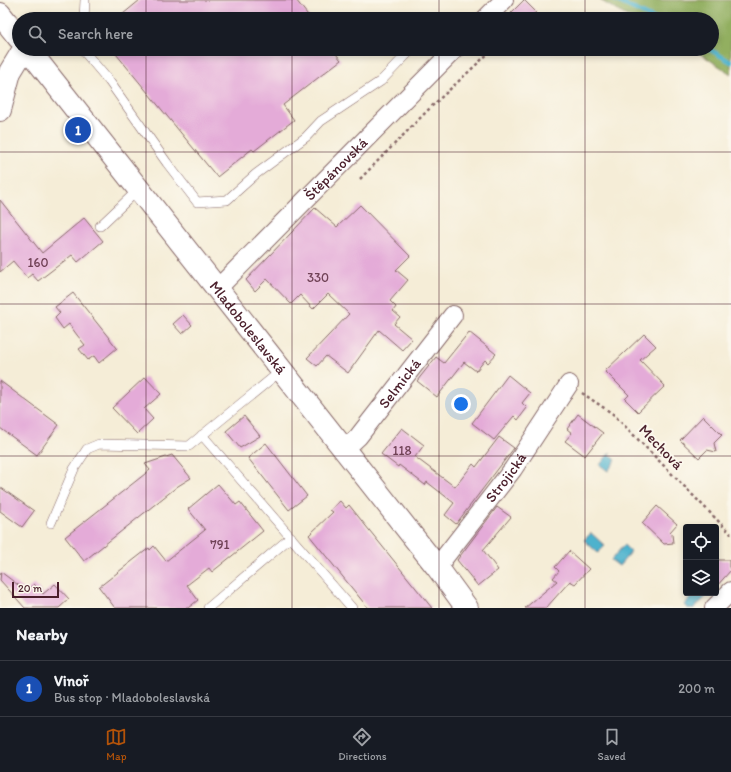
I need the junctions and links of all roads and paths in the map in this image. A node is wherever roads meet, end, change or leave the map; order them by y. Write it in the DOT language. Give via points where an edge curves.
graph roads {
  1 [pos="85,0"];
  2 [pos="504,0"];
  3 [pos="84,12"];
  4 [pos="492,12"];
  5 [pos="0,14"];
  6 [pos="12,29"];
  7 [pos="20,56"];
  8 [pos="34,56"];
  9 [pos="88,56"];
  10 [pos="405,56"];
  11 [pos="448,56"];
  12 [pos="486,56"];
  13 [pos="0,110"];
  14 [pos="360,179"];
  15 [pos="139,190"];
  16 [pos="100,226"];
  17 [pos="217,289"];
  18 [pos="453,315"];
  19 [pos="282,370"];
  20 [pos="569,384"];
  21 [pos="202,435"];
  22 [pos="344,450"];
  23 [pos="51,523"];
  24 [pos="731,534"];
  25 [pos="291,537"];
  26 [pos="437,567"];
  27 [pos="731,591"];
  28 [pos="716,607"];
  29 [pos="208,608"];
  30 [pos="352,608"];
  31 [pos="467,608"];
  1 -- 3 [label="lane"];
  2 -- 4 [label="street"];
  5 -- 6 [label="main road"];
  7 -- 13 [label="main road" via="10,72"];
  8 -- 15 [label="main road, Mladoboleslavská"];
  9 -- 10 [label="lane" via="197,202 227,200 256,174 306,137 320,121 381,81"];
  11 -- 17 [label="street, Štěpánovská"];
  12 -- 14 [label="path"];
  15 -- 16 [label="lane"];
  15 -- 17 [label="main road, Mladoboleslavská"];
  17 -- 19 [label="main road, Mladoboleslavská"];
  18 -- 22 [label="street, Selmická" via="358,437"];
  19 -- 21 [label="lane"];
  19 -- 22 [label="main road, Mladoboleslavská"];
  20 -- 24 [label="path, Mechová" via="613,414"];
  20 -- 26 [label="street, Strojická" via="513,469"];
  21 -- 23 [label="lane" via="190,446 99,444 87,449 74,469"];
  21 -- 25 [label="lane"];
  22 -- 26 [label="main road, Mladoboleslavská"];
  25 -- 29 [label="lane"];
  25 -- 30 [label="lane"];
  26 -- 31 [label="main road, Mladoboleslavská"];
  27 -- 28 [label="street"];
}
